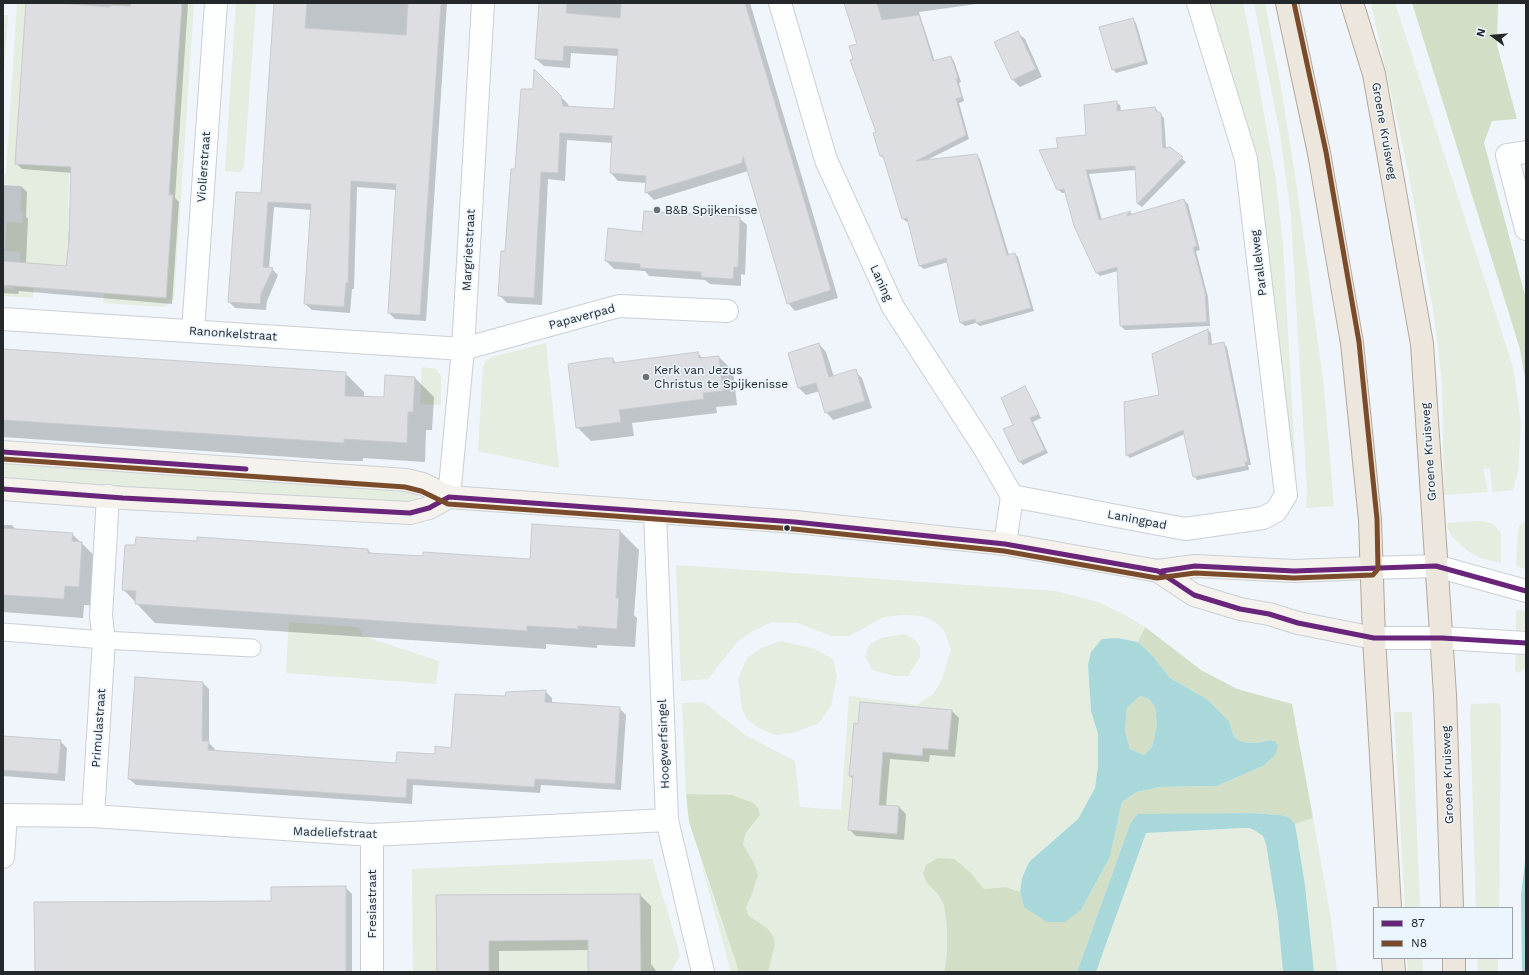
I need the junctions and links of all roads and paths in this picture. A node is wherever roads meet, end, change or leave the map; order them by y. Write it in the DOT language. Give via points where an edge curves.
graph roads {
  1 [pos="216,3"];
  2 [pos="483,3"];
  3 [pos="780,3"];
  4 [pos="1198,3"];
  5 [pos="1287,3"];
  6 [pos="1352,3"];
  7 [pos="1517,153"];
  8 [pos="1526,229"];
  9 [pos="727,311"];
  10 [pos="3,318"];
  11 [pos="193,331"];
  12 [pos="463,349"];
  13 [pos="3,452"];
  14 [pos="3,489"];
  15 [pos="108,496"];
  16 [pos="1012,496"];
  17 [pos="449,497"];
  18 [pos="655,512"];
  19 [pos="1263,518"];
  20 [pos="1006,544"];
  21 [pos="1436,566"];
  22 [pos="1371,568"];
  23 [pos="1158,571"];
  24 [pos="1526,591"];
  25 [pos="3,632"];
  26 [pos="1374,638"];
  27 [pos="1442,638"];
  28 [pos="104,640"];
  29 [pos="1526,643"];
  30 [pos="252,648"];
  31 [pos="5,815"];
  32 [pos="93,816"];
  33 [pos="667,820"];
  34 [pos="372,835"];
  35 [pos="3,857"];
  36 [pos="1390,907"];
  37 [pos="1452,907"];
  38 [pos="1393,959"];
  39 [pos="1454,959"];
  40 [pos="372,972"];
  41 [pos="704,972"];
  42 [pos="1394,972"];
  43 [pos="1454,972"];
  1 -- 11 [label="street, Violierstraat"];
  2 -- 12 [label="street, Margrietstraat"];
  3 -- 16 [label="street, Laning" via="826,160 892,308 985,449"];
  4 -- 19 [label="street, Parallelweg" via="1246,159 1286,494 1276,511"];
  5 -- 22 [label="main road" via="1319,153 1352,343 1370,520"];
  6 -- 21 [label="main road, Groene Kruisweg" via="1374,74 1422,344"];
  7 -- 8 [label="street"];
  9 -- 12 [label="street, Papaverpad" via="619,306"];
  10 -- 11 [label="street, Ranonkelstraat"];
  11 -- 12 [label="street, Ranonkelstraat"];
  12 -- 17 [label="street, Margrietstraat"];
  13 -- 17 [label="street" via="406,480 423,484"];
  14 -- 15 [label="street"];
  15 -- 17 [label="street" via="410,513 429,508"];
  15 -- 28 [label="street, Primulastraat" via="101,616"];
  16 -- 19 [label="street, Laningpad" via="1184,529"];
  16 -- 20 [label="street"];
  17 -- 18 [label="street"];
  18 -- 20 [label="street" via="795,522"];
  18 -- 33 [label="street, Hoogwerfsingel"];
  20 -- 23 [label="street"];
  21 -- 22 [label="street"];
  21 -- 24 [label="street"];
  21 -- 27 [label="main road, Groene Kruisweg"];
  22 -- 23 [label="street" via="1294,571 1195,566"];
  22 -- 26 [label="main road"];
  23 -- 26 [label="street" via="1194,595 1298,623"];
  25 -- 28 [label="lane"];
  26 -- 27 [label="street"];
  26 -- 36 [label="main road"];
  27 -- 29 [label="street"];
  27 -- 37 [label="main road, Groene Kruisweg"];
  28 -- 30 [label="lane"];
  28 -- 32 [label="street, Primulastraat"];
  31 -- 32 [label="street, Madeliefstraat"];
  31 -- 35 [label="street"];
  32 -- 34 [label="street, Madeliefstraat" via="268,830"];
  33 -- 34 [label="street, Madeliefstraat"];
  33 -- 41 [label="street, Hoogwerfsingel"];
  34 -- 40 [label="street, Fresiastraat"];
  38 -- 42 [label="main road"];
  39 -- 43 [label="main road"];
}
